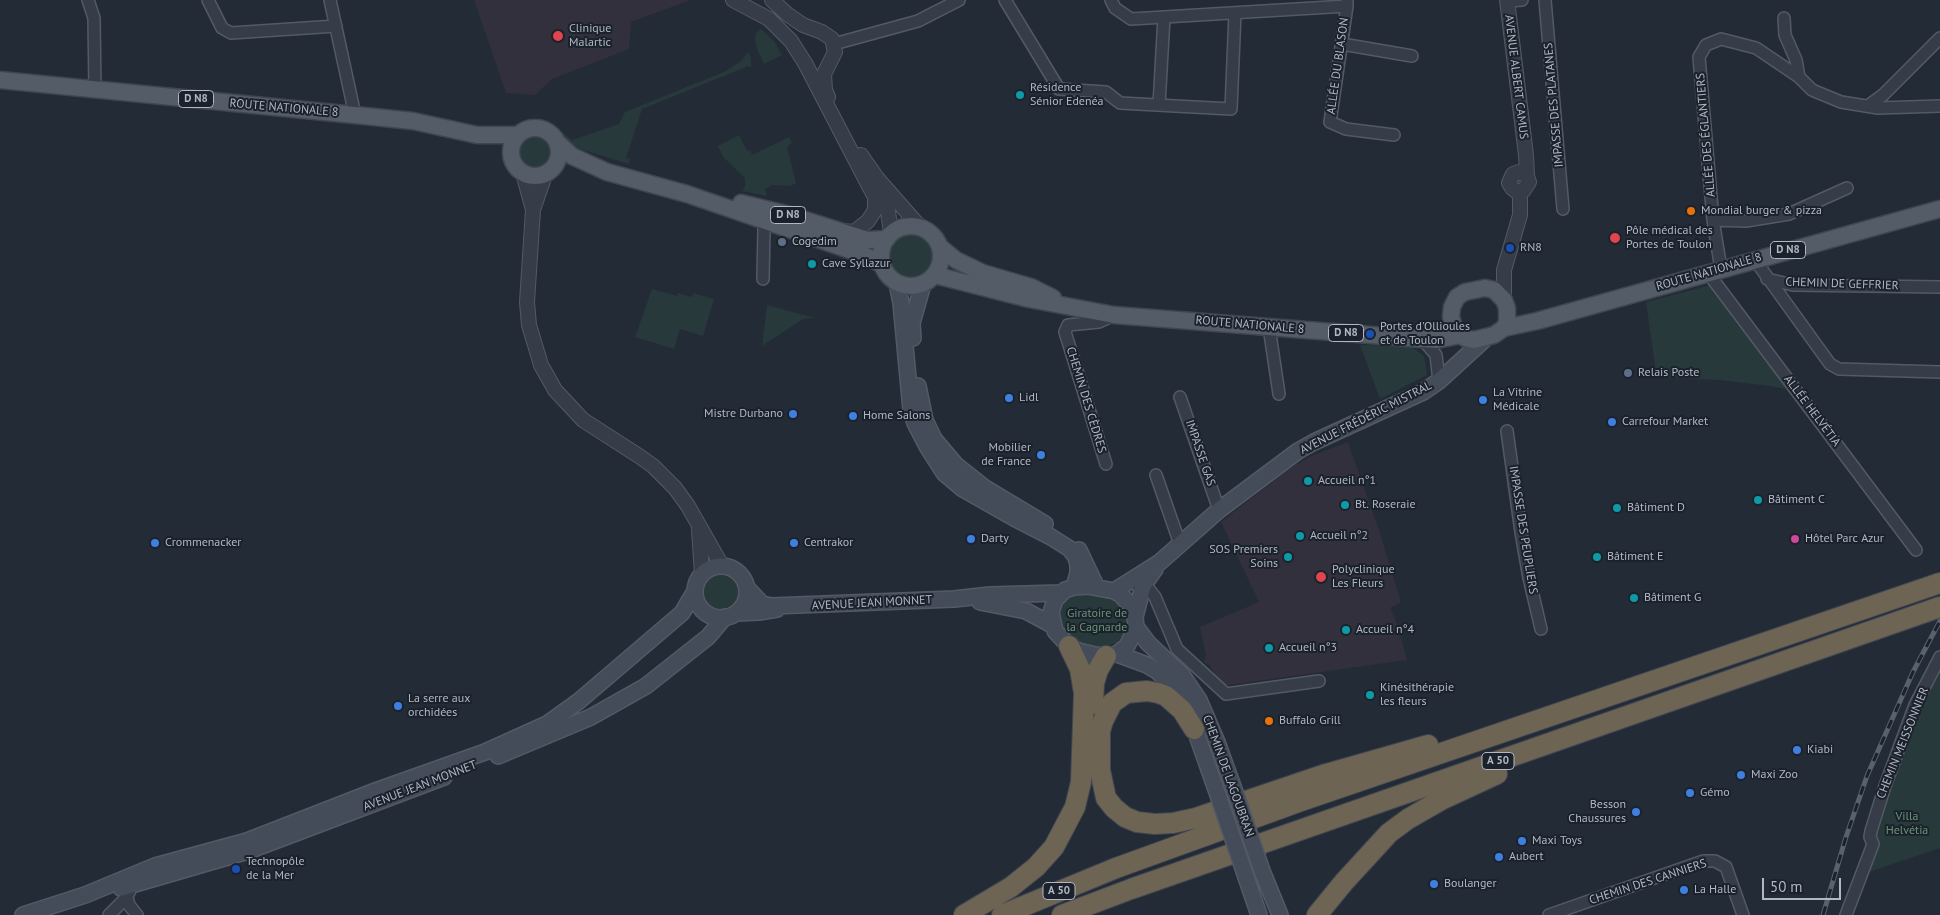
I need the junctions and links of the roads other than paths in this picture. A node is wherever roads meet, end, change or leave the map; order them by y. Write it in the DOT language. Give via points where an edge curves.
graph roads {
  1 [pos="88,0"];
  2 [pos="208,0"];
  3 [pos="330,0"];
  4 [pos="732,0"];
  5 [pos="772,0"];
  6 [pos="959,0"];
  7 [pos="1005,0"];
  8 [pos="1111,0"];
  9 [pos="1522,0"];
  10 [pos="1545,0"];
  11 [pos="1507,1"];
  12 [pos="1347,3"];
  13 [pos="1235,13"];
  14 [pos="1164,17"];
  15 [pos="1784,18"];
  16 [pos="336,26"];
  17 [pos="1940,38"];
  18 [pos="834,44"];
  19 [pos="1342,44"];
  20 [pos="1412,56"];
  21 [pos="805,64"];
  22 [pos="829,64"];
  23 [pos="1799,77"];
  24 [pos="0,80"];
  25 [pos="95,90"];
  26 [pos="1159,105"];
  27 [pos="1868,106"];
  28 [pos="1940,106"];
  29 [pos="355,115"];
  30 [pos="477,135"];
  31 [pos="1394,135"];
  32 [pos="517,136"];
  33 [pos="558,142"];
  34 [pos="858,165"];
  35 [pos="518,168"];
  36 [pos="607,172"];
  37 [pos="548,173"];
  38 [pos="1847,188"];
  39 [pos="1563,209"];
  40 [pos="1940,209"];
  41 [pos="533,210"];
  42 [pos="767,215"];
  43 [pos="1714,220"];
  44 [pos="921,228"];
  45 [pos="839,231"];
  46 [pos="889,236"];
  47 [pos="940,247"];
  48 [pos="1755,260"];
  49 [pos="882,266"];
  50 [pos="1504,270"];
  51 [pos="1715,271"];
  52 [pos="763,279"];
  53 [pos="929,279"];
  54 [pos="1767,279"];
  55 [pos="897,283"];
  56 [pos="1940,287"];
  57 [pos="1485,288"];
  58 [pos="1506,304"];
  59 [pos="1078,309"];
  60 [pos="1114,315"];
  61 [pos="1451,319"];
  62 [pos="1537,321"];
  63 [pos="1269,327"];
  64 [pos="1504,328"];
  65 [pos="1463,336"];
  66 [pos="1486,338"];
  67 [pos="1422,339"];
  68 [pos="1453,367"];
  69 [pos="1940,372"];
  70 [pos="1439,381"];
  71 [pos="1279,394"];
  72 [pos="1180,397"];
  73 [pos="1507,431"];
  74 [pos="1106,464"];
  75 [pos="1156,475"];
  76 [pos="1219,510"];
  77 [pos="699,527"];
  78 [pos="1180,544"];
  79 [pos="1916,550"];
  80 [pos="1160,562"];
  81 [pos="722,566"];
  82 [pos="702,574"];
  83 [pos="1940,583"];
  84 [pos="1096,586"];
  85 [pos="1143,586"];
  86 [pos="747,588"];
  87 [pos="1120,588"];
  88 [pos="1067,590"];
  89 [pos="695,592"];
  90 [pos="954,599"];
  91 [pos="1139,601"];
  92 [pos="1159,603"];
  93 [pos="790,607"];
  94 [pos="1937,608"];
  95 [pos="730,615"];
  96 [pos="1136,622"];
  97 [pos="1052,625"];
  98 [pos="1541,629"];
  99 [pos="1069,646"];
  100 [pos="1111,655"];
  101 [pos="1940,657"];
  102 [pos="1319,681"];
  103 [pos="1714,686"];
  104 [pos="1608,697"];
  105 [pos="1194,729"];
  106 [pos="1106,798"];
  107 [pos="139,872"];
  108 [pos="129,891"];
  109 [pos="85,895"];
  110 [pos="24,915"];
  111 [pos="109,915"];
  112 [pos="124,915"];
  113 [pos="128,915"];
  114 [pos="138,915"];
  115 [pos="964,915"];
  116 [pos="1002,915"];
  117 [pos="1062,915"];
  118 [pos="1259,915"];
  119 [pos="1280,915"];
  120 [pos="1317,915"];
  121 [pos="1549,915"];
  122 [pos="1743,915"];
  123 [pos="1846,915"];
  1 -- 25 [label="street" via="94,18"];
  2 -- 16 [label="street" via="222,28 231,33"];
  3 -- 16 [label="street"];
  4 -- 21 [label="street" via="769,19 791,41"];
  5 -- 18 [label="street" via="803,25 828,35"];
  6 -- 18 [label="street" via="918,21"];
  7 -- 26 [label="street" via="1059,89 1106,92 1120,103"];
  8 -- 14 [label="street" via="1115,8 1131,19"];
  9 -- 11 [label="street"];
  10 -- 39 [label="street, IMPASSE DES PLATANES"];
  11 -- 50 [label="street, AVENUE ALBERT CAMUS" via="1526,155 1523,174 1528,186 1520,192 1520,215"];
  12 -- 13 [label="street"];
  12 -- 19 [label="street, ALLÉE DU BLASON"];
  13 -- 14 [label="street"];
  13 -- 26 [label="street" via="1231,109"];
  14 -- 26 [label="street"];
  15 -- 23 [label="street" via="1785,35 1796,60"];
  16 -- 29 [label="street"];
  17 -- 27 [label="street"];
  18 -- 22 [label="street" via="835,52"];
  19 -- 20 [label="street"];
  19 -- 31 [label="street, ALLÉE DU BLASON" via="1330,122 1346,129"];
  21 -- 22 [label="street" via="812,68"];
  21 -- 34 [label="street"];
  22 -- 44 [label="street" via="824,74 824,90 856,150"];
  23 -- 27 [label="street, ALLÉE DES ÉGLANTIERS" via="1812,90 1841,102"];
  23 -- 43 [label="street, ALLÉE DES ÉGLANTIERS" via="1756,48 1721,39 1706,45 1699,57"];
  24 -- 25 [label="main road, ROUTE NATIONALE 8 / D N8"];
  25 -- 29 [label="main road, ROUTE NATIONALE 8 / D N8"];
  27 -- 28 [label="street, ALLÉE DES ÉGLANTIERS"];
  29 -- 30 [label="main road, ROUTE NATIONALE 8 / D N8" via="414,121"];
  30 -- 32 [label="main road, ROUTE NATIONALE 8 / D N8"];
  30 -- 35 [label="main road, ROUTE NATIONALE 8 / D N8" via="499,149"];
  32 -- 33 [label="main road" via="524,130 540,128 548,130"];
  32 -- 35 [label="main road" via="511,148"];
  33 -- 36 [label="main road, D N8" via="572,156"];
  33 -- 37 [label="main road" via="560,158"];
  34 -- 45 [label="street" via="875,197 875,210 868,221 854,232"];
  34 -- 46 [label="street" via="888,211"];
  35 -- 37 [label="main road" via="538,177"];
  35 -- 41 [label="street"];
  36 -- 37 [label="main road, D N8" via="570,168"];
  36 -- 42 [label="main road, D N8"];
  37 -- 41 [label="street"];
  38 -- 43 [label="street" via="1789,214 1746,221"];
  40 -- 48 [label="main road, ROUTE NATIONALE 8 / D N8"];
  41 -- 77 [label="street" via="526,302 541,365 555,390 583,420 640,456 675,488"];
  42 -- 45 [label="main road, D N8"];
  42 -- 49 [label="main road, D N8" via="864,255"];
  42 -- 52 [label="street"];
  43 -- 51 [label="street, ALLÉE DES ÉGLANTIERS"];
  44 -- 46 [label="main road" via="905,227"];
  44 -- 47 [label="main road" via="932,235"];
  45 -- 46 [label="main road, D N8" via="868,240"];
  46 -- 49 [label="main road" via="882,252"];
  47 -- 53 [label="main road" via="941,262"];
  47 -- 59 [label="main road, ROUTE NATIONALE 8 / D N8" via="956,260 983,273 1031,287"];
  48 -- 51 [label="main road, ROUTE NATIONALE 8 / D N8"];
  48 -- 54 [label="street, CHEMIN DE GEFFRIER"];
  49 -- 55 [label="main road"];
  50 -- 57 [label="street"];
  50 -- 58 [label="street"];
  51 -- 62 [label="main road, ROUTE NATIONALE 8 / D N8"];
  51 -- 79 [label="street, ALLÉE HELVÉTIA"];
  53 -- 55 [label="main road" via="906,286"];
  53 -- 59 [label="main road, ROUTE NATIONALE 8 / D N8"];
  53 -- 84 [label="main road" via="912,323 920,400 934,439 967,476 1079,549"];
  54 -- 56 [label="street, CHEMIN DE GEFFRIER" via="1793,285"];
  54 -- 69 [label="street" via="1830,364 1839,369"];
  55 -- 88 [label="main road" via="912,410 928,448 944,473 963,489 1070,549 1076,557 1078,573"];
  57 -- 58 [label="main road" via="1494,290"];
  57 -- 61 [label="main road" via="1465,292 1457,298"];
  58 -- 62 [label="main road" via="1522,318"];
  58 -- 64 [label="main road" via="1508,316"];
  59 -- 60 [label="main road, ROUTE NATIONALE 8 / D N8"];
  60 -- 63 [label="main road, ROUTE NATIONALE 8 / D N8"];
  60 -- 74 [label="street, CHEMIN DES CÈDRES" via="1099,322 1068,325 1065,332"];
  61 -- 65 [label="main road" via="1457,332"];
  61 -- 67 [label="main road" via="1434,334"];
  62 -- 64 [label="main road, ROUTE NATIONALE 8 / D N8"];
  63 -- 67 [label="main road, ROUTE NATIONALE 8 / D N8"];
  63 -- 71 [label="street"];
  64 -- 66 [label="main road"];
  65 -- 66 [label="main road" via="1474,340"];
  65 -- 67 [label="main road, ROUTE NATIONALE 8 / D N8"];
  65 -- 68 [label="main road, AVENUE FRÉDÉRIC MISTRAL"];
  66 -- 68 [label="main road, AVENUE FRÉDÉRIC MISTRAL"];
  67 -- 70 [label="street" via="1436,355"];
  68 -- 70 [label="main road, AVENUE FRÉDÉRIC MISTRAL"];
  70 -- 76 [label="main road, AVENUE FRÉDÉRIC MISTRAL" via="1298,451"];
  72 -- 76 [label="street, IMPASSE GAS"];
  73 -- 98 [label="street, IMPASSE DES PEUPLIERS" via="1521,532"];
  75 -- 78 [label="street"];
  76 -- 78 [label="main road, AVENUE FRÉDÉRIC MISTRAL"];
  77 -- 81 [label="street"];
  77 -- 82 [label="street"];
  78 -- 80 [label="main road, AVENUE FRÉDÉRIC MISTRAL"];
  80 -- 85 [label="main road, AVENUE FRÉDÉRIC MISTRAL"];
  80 -- 87 [label="main road, AVENUE FRÉDÉRIC MISTRAL"];
  81 -- 82 [label="main road"];
  81 -- 86 [label="main road" via="737,571"];
  82 -- 89 [label="main road"];
  83 -- 104 [label="highway, A 50"];
  84 -- 87 [label="main road"];
  84 -- 88 [label="main road"];
  85 -- 87 [label="street" via="1130,584"];
  85 -- 91 [label="main road, AVENUE FRÉDÉRIC MISTRAL"];
  85 -- 92 [label="street"];
  86 -- 93 [label="main road, AVENUE JEAN MONNET" via="762,604"];
  86 -- 95 [label="main road" via="745,602"];
  87 -- 96 [label="main road"];
  88 -- 90 [label="main road, AVENUE JEAN MONNET"];
  88 -- 97 [label="main road" via="1055,600 1051,612"];
  89 -- 95 [label="main road" via="704,611 714,616"];
  89 -- 107 [label="main road, AVENUE JEAN MONNET" via="682,613 580,701 547,724 484,752 247,841"];
  90 -- 93 [label="main road, AVENUE JEAN MONNET"];
  90 -- 97 [label="main road, AVENUE JEAN MONNET" via="1026,611"];
  91 -- 92 [label="street"];
  91 -- 96 [label="main road, AVENUE FRÉDÉRIC MISTRAL"];
  92 -- 102 [label="street" via="1178,649 1226,694"];
  93 -- 95 [label="main road, AVENUE JEAN MONNET"];
  94 -- 103 [label="highway, A 50"];
  95 -- 108 [label="main road, AVENUE JEAN MONNET" via="708,637 646,686 554,734 248,851"];
  96 -- 100 [label="main road" via="1128,646"];
  96 -- 119 [label="main road, CHEMIN DE LAGOUBRAN, bridge" via="1148,643 1182,675 1199,700 1218,742"];
  97 -- 99 [label="main road" via="1057,636"];
  99 -- 100 [label="main road" via="1095,656"];
  99 -- 115 [label="highway" via="1080,669 1084,693 1081,782 1075,807 1054,847 1036,867 1012,887"];
  100 -- 105 [label="main road, CHEMIN DE LAGOUBRAN" via="1146,665 1168,680 1187,707"];
  100 -- 106 [label="highway" via="1098,670 1094,682 1092,746 1095,776"];
  101 -- 123 [label="street, CHEMIN MEISSONNIER" via="1916,706 1885,786 1870,837 1873,844"];
  103 -- 117 [label="highway, A 50"];
  103 -- 120 [label="highway" via="1476,783 1408,819 1388,833"];
  104 -- 106 [label="highway" via="1529,712 1173,823 1138,822 1120,813"];
  104 -- 116 [label="highway, A 50" via="1116,868"];
  105 -- 106 [label="highway" via="1182,710 1166,696 1136,692 1118,698 1108,710 1100,731 1100,770"];
  105 -- 118 [label="main road, CHEMIN DE LAGOUBRAN, bridge"];
  107 -- 108 [label="street"];
  107 -- 109 [label="main road, AVENUE JEAN MONNET"];
  108 -- 109 [label="main road, AVENUE JEAN MONNET"];
  108 -- 111 [label="street"];
  108 -- 114 [label="street" via="132,910"];
  109 -- 110 [label="main road, AVENUE JEAN MONNET"];
  112 -- 113 [label="street"];
  121 -- 122 [label="street, CHEMIN DES CANNIERS" via="1703,861 1715,861 1726,867"];
}
